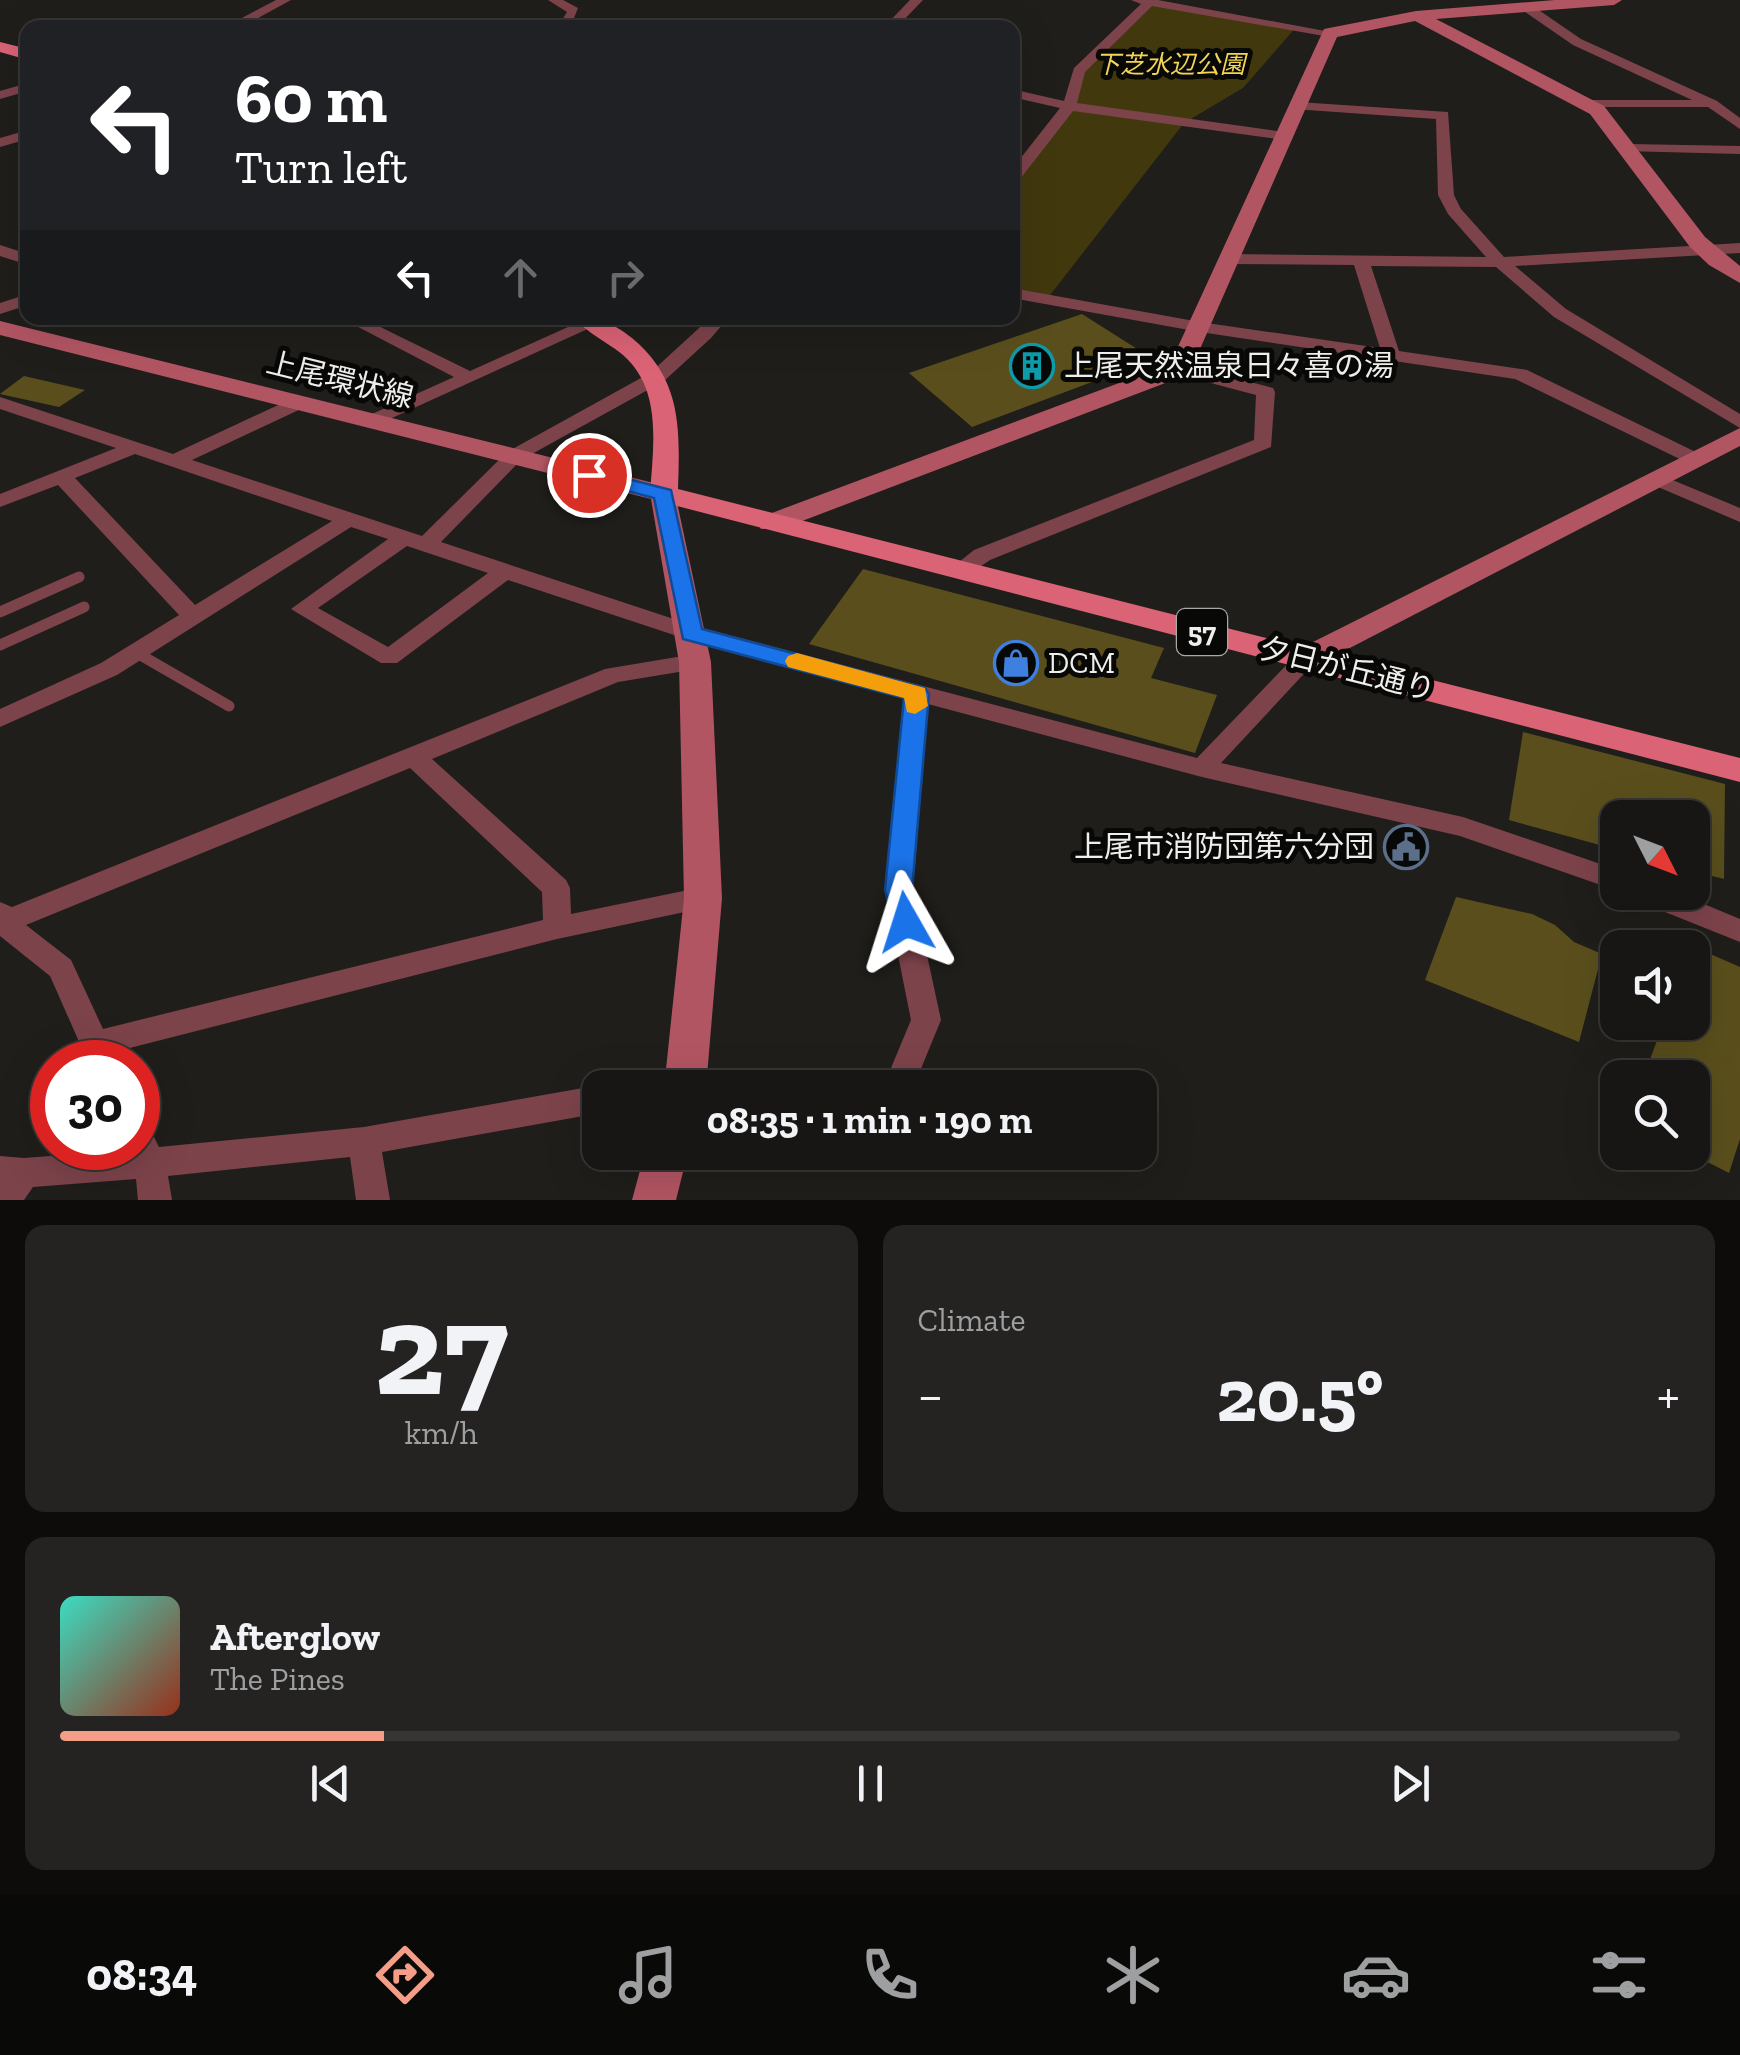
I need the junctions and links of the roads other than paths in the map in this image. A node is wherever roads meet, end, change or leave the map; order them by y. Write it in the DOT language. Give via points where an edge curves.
graph roads {
  1 [pos="284,0"];
  2 [pos="554,0"];
  3 [pos="917,0"];
  4 [pos="1396,0"];
  5 [pos="1614,0"];
  6 [pos="1144,1"];
  7 [pos="1526,7"];
  8 [pos="1416,16"];
  9 [pos="244,20"];
  10 [pos="566,20"];
  11 [pos="897,20"];
  12 [pos="1330,33"];
  13 [pos="1020,96"];
  14 [pos="1588,104"];
  15 [pos="1712,104"];
  16 [pos="1069,106"];
  17 [pos="1298,106"];
  18 [pos="1740,125"];
  19 [pos="1284,136"];
  20 [pos="1630,148"];
  21 [pos="1740,150"];
  22 [pos="1020,170"];
  23 [pos="1740,248"];
  24 [pos="1704,253"];
  25 [pos="1228,259"];
  26 [pos="1361,261"];
  27 [pos="1500,262"];
  28 [pos="1740,276"];
  29 [pos="1020,293"];
  30 [pos="364,325"];
  31 [pos="580,325"];
  32 [pos="598,325"];
  33 [pos="714,325"];
  34 [pos="1200,327"];
  35 [pos="0,328"];
  36 [pos="1391,354"];
  37 [pos="1180,369"];
  38 [pos="657,377"];
  39 [pos="470,378"];
  40 [pos="0,403"];
  41 [pos="296,404"];
  42 [pos="370,422"];
  43 [pos="1740,422"];
  44 [pos="1740,436"];
  45 [pos="136,447"];
  46 [pos="514,456"];
  47 [pos="176,460"];
  48 [pos="1697,460"];
  49 [pos="62,476"];
  50 [pos="1658,480"];
  51 [pos="664,494"];
  52 [pos="0,501"];
  53 [pos="1740,516"];
  54 [pos="349,519"];
  55 [pos="771,523"];
  56 [pos="416,541"];
  57 [pos="960,570"];
  58 [pos="506,571"];
  59 [pos="79,577"];
  60 [pos="84,608"];
  61 [pos="0,612"];
  62 [pos="195,618"];
  63 [pos="0,645"];
  64 [pos="694,648"];
  65 [pos="137,653"];
  66 [pos="1306,658"];
  67 [pos="916,694"];
  68 [pos="229,706"];
  69 [pos="0,719"];
  70 [pos="413,756"];
  71 [pos="1202,768"];
  72 [pos="1740,770"];
  73 [pos="1600,876"];
  74 [pos="702,898"];
  75 [pos="1689,910"];
  76 [pos="1,919"];
  77 [pos="557,928"];
  78 [pos="1740,931"];
  79 [pos="92,1040"];
  80 [pos="146,1040"];
  81 [pos="681,1070"];
  82 [pos="905,1070"];
  83 [pos="582,1102"];
  84 [pos="364,1141"];
  85 [pos="160,1149"];
  86 [pos="57,1170"];
  87 [pos="148,1170"];
  88 [pos="662,1170"];
  89 [pos="9,1181"];
  90 [pos="155,1200"];
  91 [pos="373,1200"];
  92 [pos="654,1200"];
  1 -- 9 [label="street"];
  2 -- 10 [label="street" via="574,11"];
  3 -- 11 [label="street"];
  4 -- 8 [label="street"];
  5 -- 7 [label="street"];
  6 -- 12 [label="street"];
  6 -- 16 [label="street" via="1079,70"];
  7 -- 8 [label="street"];
  7 -- 15 [label="street" via="1577,42"];
  8 -- 12 [label="street"];
  8 -- 14 [label="street"];
  12 -- 17 [label="street"];
  13 -- 16 [label="street"];
  14 -- 15 [label="street"];
  14 -- 20 [label="street"];
  15 -- 18 [label="street"];
  16 -- 19 [label="street"];
  16 -- 22 [label="street"];
  17 -- 19 [label="street"];
  17 -- 27 [label="street" via="1444,115 1446,195"];
  19 -- 25 [label="street"];
  20 -- 21 [label="street"];
  20 -- 24 [label="street"];
  23 -- 24 [label="street"];
  24 -- 27 [label="street"];
  24 -- 28 [label="street"];
  25 -- 26 [label="street"];
  25 -- 34 [label="street"];
  26 -- 27 [label="street"];
  26 -- 36 [label="street"];
  27 -- 43 [label="street" via="1560,313"];
  29 -- 34 [label="street"];
  30 -- 39 [label="street"];
  31 -- 39 [label="street"];
  32 -- 38 [label="main road"];
  33 -- 38 [label="street"];
  34 -- 36 [label="street"];
  34 -- 37 [label="street"];
  35 -- 41 [label="street, 上尾環状線"];
  36 -- 48 [label="street" via="1520,374"];
  37 -- 55 [label="street"];
  37 -- 57 [label="street" via="1266,392 1264,442 982,555"];
  38 -- 46 [label="street"];
  38 -- 51 [label="main road" via="665,396"];
  39 -- 42 [label="street"];
  40 -- 45 [label="street"];
  41 -- 42 [label="street, 上尾環状線"];
  41 -- 47 [label="street"];
  42 -- 46 [label="street, 上尾環状線"];
  44 -- 48 [label="street"];
  45 -- 47 [label="street"];
  45 -- 49 [label="street"];
  46 -- 51 [label="street, 上尾環状線"];
  46 -- 56 [label="street"];
  47 -- 54 [label="street"];
  48 -- 50 [label="street"];
  49 -- 52 [label="street"];
  49 -- 62 [label="street"];
  50 -- 53 [label="street"];
  50 -- 66 [label="street"];
  51 -- 55 [label="main road, 夕日が丘通り / 57"];
  51 -- 64 [label="street"];
  54 -- 56 [label="street"];
  54 -- 62 [label="street"];
  55 -- 57 [label="main road, 夕日が丘通り / 57"];
  56 -- 58 [label="street"];
  56 -- 58 [label="street" via="302,609 389,658"];
  57 -- 66 [label="main road, 夕日が丘通り / 57"];
  58 -- 64 [label="street"];
  59 -- 61 [label="lane"];
  60 -- 63 [label="lane"];
  62 -- 65 [label="street"];
  64 -- 67 [label="street"];
  64 -- 70 [label="street"];
  64 -- 74 [label="street"];
  65 -- 68 [label="lane"];
  65 -- 69 [label="street"];
  66 -- 71 [label="street"];
  66 -- 72 [label="main road, 夕日が丘通り / 57"];
  67 -- 71 [label="street"];
  67 -- 82 [label="street" via="898,890 926,1020"];
  70 -- 76 [label="street"];
  70 -- 77 [label="street" via="556,888"];
  71 -- 73 [label="street" via="1464,827"];
  74 -- 77 [label="street"];
  74 -- 81 [label="street"];
  75 -- 78 [label="street"];
  76 -- 79 [label="street" via="61,968"];
  77 -- 80 [label="street"];
  83 -- 84 [label="street"];
  84 -- 85 [label="street"];
  84 -- 91 [label="street"];
  86 -- 89 [label="street"];
  87 -- 90 [label="street"];
  88 -- 92 [label="street"];
}
